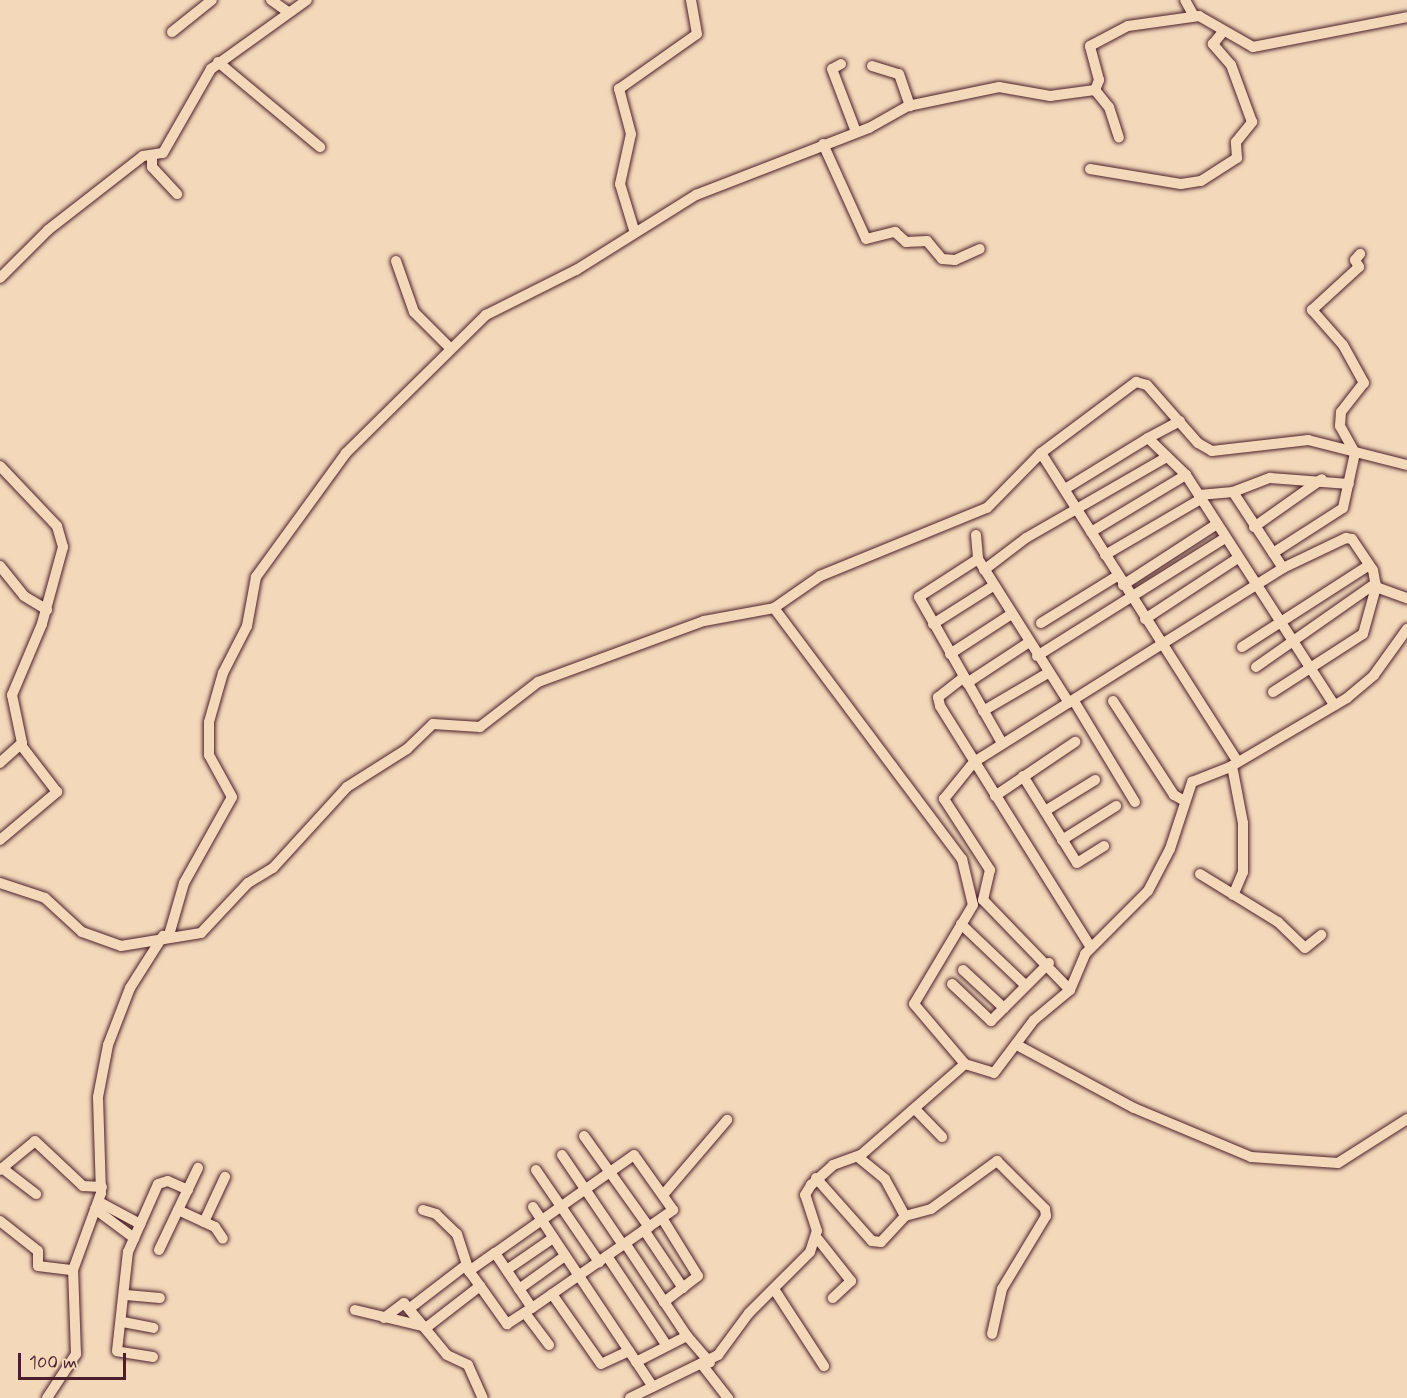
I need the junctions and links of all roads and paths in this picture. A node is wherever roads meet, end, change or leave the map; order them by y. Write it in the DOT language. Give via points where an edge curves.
graph roads {
  1 [pos="212,0"];
  2 [pos="271,0"];
  3 [pos="306,0"];
  4 [pos="692,0"];
  5 [pos="1187,1"];
  6 [pos="288,12"];
  7 [pos="1194,16"];
  8 [pos="1407,17"];
  9 [pos="172,32"];
  10 [pos="1222,33"];
  11 [pos="218,62"];
  12 [pos="841,64"];
  13 [pos="872,66"];
  14 [pos="1095,90"];
  15 [pos="910,106"];
  16 [pos="856,132"];
  17 [pos="1119,137"];
  18 [pos="823,144"];
  19 [pos="320,147"];
  20 [pos="152,155"];
  21 [pos="1090,169"];
  22 [pos="177,194"];
  23 [pos="634,230"];
  24 [pos="980,249"];
  25 [pos="1360,254"];
  26 [pos="396,261"];
  27 [pos="0,278"];
  28 [pos="452,349"];
  29 [pos="1180,421"];
  30 [pos="1148,438"];
  31 [pos="1041,453"];
  32 [pos="1355,453"];
  33 [pos="1165,458"];
  34 [pos="1407,465"];
  35 [pos="0,466"];
  36 [pos="1186,475"];
  37 [pos="1322,479"];
  38 [pos="1349,484"];
  39 [pos="1065,489"];
  40 [pos="1233,492"];
  41 [pos="1200,497"];
  42 [pos="1075,509"];
  43 [pos="1217,524"];
  44 [pos="1254,527"];
  45 [pos="1091,532"];
  46 [pos="976,535"];
  47 [pos="1225,538"];
  48 [pos="1273,554"];
  49 [pos="1105,555"];
  50 [pos="1238,558"];
  51 [pos="978,559"];
  52 [pos="1369,565"];
  53 [pos="0,566"];
  54 [pos="1283,568"];
  55 [pos="984,570"];
  56 [pos="1120,580"];
  57 [pos="1376,585"];
  58 [pos="993,586"];
  59 [pos="1258,586"];
  60 [pos="1132,597"];
  61 [pos="1407,597"];
  62 [pos="774,608"];
  63 [pos="47,610"];
  64 [pos="1010,615"];
  65 [pos="1145,619"];
  66 [pos="1281,622"];
  67 [pos="1041,623"];
  68 [pos="933,624"];
  69 [pos="1407,629"];
  70 [pos="1292,641"];
  71 [pos="1028,643"];
  72 [pos="1160,647"];
  73 [pos="1242,647"];
  74 [pos="950,654"];
  75 [pos="1037,656"];
  76 [pos="1256,667"];
  77 [pos="1309,670"];
  78 [pos="1048,673"];
  79 [pos="966,680"];
  80 [pos="1274,692"];
  81 [pos="1113,701"];
  82 [pos="1071,702"];
  83 [pos="1334,705"];
  84 [pos="983,711"];
  85 [pos="1075,742"];
  86 [pos="1002,743"];
  87 [pos="21,745"];
  88 [pos="974,762"];
  89 [pos="0,763"];
  90 [pos="1235,764"];
  91 [pos="1023,776"];
  92 [pos="1095,780"];
  93 [pos="995,796"];
  94 [pos="1183,800"];
  95 [pos="1135,802"];
  96 [pos="1116,806"];
  97 [pos="1046,812"];
  98 [pos="0,840"];
  99 [pos="1062,840"];
  100 [pos="1104,846"];
  101 [pos="1200,874"];
  102 [pos="0,883"];
  103 [pos="1233,895"];
  104 [pos="961,924"];
  105 [pos="166,935"];
  106 [pos="1321,935"];
  107 [pos="1090,948"];
  108 [pos="1049,963"];
  109 [pos="963,970"];
  110 [pos="952,984"];
  111 [pos="1025,985"];
  112 [pos="1070,990"];
  113 [pos="1004,1008"];
  114 [pos="1017,1045"];
  115 [pos="965,1064"];
  116 [pos="915,1109"];
  117 [pos="1407,1119"];
  118 [pos="727,1120"];
  119 [pos="584,1136"];
  120 [pos="942,1137"];
  121 [pos="562,1155"];
  122 [pos="858,1157"];
  123 [pos="198,1168"];
  124 [pos="1,1169"];
  125 [pos="536,1170"];
  126 [pos="609,1172"];
  127 [pos="225,1177"];
  128 [pos="816,1178"];
  129 [pos="102,1186"];
  130 [pos="585,1188"];
  131 [pos="188,1190"];
  132 [pos="36,1194"];
  133 [pos="663,1196"];
  134 [pos="562,1205"];
  135 [pos="97,1206"];
  136 [pos="533,1207"];
  137 [pos="178,1210"];
  138 [pos="423,1210"];
  139 [pos="905,1216"];
  140 [pos="662,1218"];
  141 [pos="541,1219"];
  142 [pos="0,1221"];
  143 [pos="204,1222"];
  144 [pos="140,1224"];
  145 [pos="646,1229"];
  146 [pos="134,1238"];
  147 [pos="553,1238"];
  148 [pos="817,1238"];
  149 [pos="223,1239"];
  150 [pos="624,1244"];
  151 [pos="159,1251"];
  152 [pos="495,1253"];
  153 [pos="565,1256"];
  154 [pos="603,1259"];
  155 [pos="467,1268"];
  156 [pos="508,1269"];
  157 [pos="73,1270"];
  158 [pos="579,1276"];
  159 [pos="480,1286"];
  160 [pos="683,1288"];
  161 [pos="519,1289"];
  162 [pos="774,1289"];
  163 [pos="552,1294"];
  164 [pos="126,1295"];
  165 [pos="160,1298"];
  166 [pos="833,1298"];
  167 [pos="664,1302"];
  168 [pos="410,1308"];
  169 [pos="355,1310"];
  170 [pos="529,1310"];
  171 [pos="384,1318"];
  172 [pos="123,1322"];
  173 [pos="427,1327"];
  174 [pos="153,1328"];
  175 [pos="992,1334"];
  176 [pos="687,1336"];
  177 [pos="549,1345"];
  178 [pos="667,1346"];
  179 [pos="629,1351"];
  180 [pos="153,1357"];
  181 [pos="636,1362"];
  182 [pos="707,1364"];
  183 [pos="824,1366"];
  184 [pos="653,1387"];
  185 [pos="47,1398"];
  186 [pos="483,1398"];
  187 [pos="630,1398"];
  188 [pos="728,1398"];
  1 -- 9 [label="street"];
  2 -- 6 [label="street"];
  3 -- 6 [label="street"];
  4 -- 23 [label="street" via="697,34 619,89 631,134 620,184"];
  5 -- 7 [label="street"];
  6 -- 11 [label="street" via="270,30"];
  7 -- 10 [label="street"];
  7 -- 14 [label="street" via="1128,26 1094,40 1090,46 1100,85"];
  8 -- 10 [label="street" via="1253,47"];
  10 -- 21 [label="street" via="1213,44 1231,65 1252,122 1236,142 1237,158 1200,181 1181,184"];
  11 -- 19 [label="street"];
  11 -- 20 [label="street" via="166,149"];
  12 -- 16 [label="street" via="832,69"];
  13 -- 15 [label="street" via="899,74"];
  14 -- 15 [label="street" via="1050,96 999,87"];
  14 -- 17 [label="street" via="1109,107"];
  15 -- 16 [label="street"];
  16 -- 18 [label="street"];
  18 -- 23 [label="street" via="696,195"];
  18 -- 24 [label="street" via="866,239 895,232 906,242 927,242 942,259 955,260"];
  20 -- 22 [label="street" via="152,167"];
  20 -- 27 [label="street" via="143,156 48,230"];
  23 -- 28 [label="street" via="576,270 486,315"];
  25 -- 32 [label="street" via="1355,260 1359,267 1312,310 1343,345 1364,382 1344,405 1340,424"];
  26 -- 28 [label="street" via="414,312"];
  28 -- 105 [label="street" via="346,453 256,577 247,626 223,673 209,722 209,755 232,797 204,855 184,883"];
  29 -- 30 [label="street"];
  29 -- 31 [label="street" via="1148,385 1136,382"];
  29 -- 32 [label="street" via="1198,443 1221,453 1308,440"];
  30 -- 33 [label="street"];
  30 -- 39 [label="street"];
  31 -- 39 [label="street"];
  31 -- 62 [label="street" via="987,508 820,576"];
  32 -- 34 [label="street"];
  32 -- 38 [label="street"];
  33 -- 36 [label="street"];
  33 -- 42 [label="street"];
  35 -- 63 [label="street" via="61,535 62,560"];
  36 -- 41 [label="street"];
  36 -- 45 [label="street"];
  37 -- 38 [label="street"];
  37 -- 40 [label="street" via="1270,478"];
  37 -- 44 [label="street"];
  38 -- 48 [label="street" via="1342,508"];
  39 -- 42 [label="street"];
  40 -- 41 [label="street"];
  40 -- 44 [label="street"];
  41 -- 43 [label="street"];
  41 -- 49 [label="street"];
  42 -- 45 [label="street"];
  42 -- 55 [label="street" via="1026,538"];
  43 -- 47 [label="street"];
  43 -- 56 [label="street"];
  44 -- 48 [label="street"];
  45 -- 49 [label="street"];
  46 -- 51 [label="street"];
  47 -- 50 [label="street"];
  47 -- 60 [label="street"];
  48 -- 54 [label="street"];
  49 -- 56 [label="street"];
  50 -- 59 [label="street"];
  50 -- 65 [label="street"];
  51 -- 55 [label="street"];
  51 -- 68 [label="street" via="920,594"];
  52 -- 54 [label="street" via="1350,537"];
  52 -- 57 [label="street"];
  52 -- 66 [label="street"];
  53 -- 63 [label="street" via="24,596"];
  54 -- 59 [label="street"];
  55 -- 58 [label="street"];
  56 -- 60 [label="street"];
  56 -- 67 [label="street"];
  57 -- 61 [label="street"];
  57 -- 70 [label="street"];
  57 -- 77 [label="street" via="1363,634"];
  58 -- 64 [label="street"];
  58 -- 68 [label="street"];
  59 -- 66 [label="street"];
  59 -- 72 [label="street"];
  60 -- 65 [label="street"];
  60 -- 75 [label="street"];
  62 -- 104 [label="street" via="960,855 973,905"];
  62 -- 105 [label="street" via="704,621 538,682 480,727 433,724 407,749 347,787 273,868 248,883 208,928"];
  63 -- 87 [label="street" via="12,695"];
  64 -- 71 [label="street"];
  64 -- 74 [label="street"];
  65 -- 72 [label="street"];
  66 -- 70 [label="street"];
  66 -- 73 [label="street"];
  68 -- 74 [label="street"];
  69 -- 83 [label="street" via="1374,675"];
  70 -- 76 [label="street"];
  70 -- 77 [label="street"];
  71 -- 75 [label="street"];
  71 -- 79 [label="street"];
  72 -- 82 [label="street"];
  72 -- 90 [label="street"];
  74 -- 79 [label="street"];
  75 -- 78 [label="street"];
  77 -- 80 [label="street"];
  77 -- 83 [label="street"];
  78 -- 82 [label="street"];
  78 -- 84 [label="street"];
  79 -- 84 [label="street"];
  79 -- 88 [label="street" via="938,699"];
  81 -- 94 [label="street" via="1174,795"];
  82 -- 86 [label="street"];
  82 -- 95 [label="street"];
  83 -- 90 [label="street"];
  84 -- 86 [label="street"];
  85 -- 91 [label="street"];
  86 -- 88 [label="street"];
  87 -- 89 [label="street"];
  87 -- 98 [label="street" via="56,795"];
  88 -- 93 [label="street"];
  88 -- 108 [label="street" via="945,803 990,870 985,902"];
  90 -- 94 [label="street" via="1192,782"];
  90 -- 103 [label="street" via="1243,873"];
  91 -- 93 [label="street"];
  91 -- 97 [label="street"];
  92 -- 97 [label="street"];
  93 -- 107 [label="street"];
  94 -- 107 [label="street" via="1161,871 1133,911"];
  96 -- 99 [label="street"];
  97 -- 99 [label="street"];
  99 -- 100 [label="street" via="1077,863"];
  101 -- 103 [label="street"];
  102 -- 105 [label="street" via="45,898 91,938 122,946"];
  103 -- 106 [label="street" via="1278,922 1305,948"];
  104 -- 111 [label="street"];
  104 -- 115 [label="street" via="914,1000"];
  105 -- 129 [label="street" via="130,988 108,1045 98,1097"];
  107 -- 112 [label="street"];
  108 -- 111 [label="street"];
  108 -- 112 [label="street"];
  109 -- 113 [label="street"];
  110 -- 113 [label="street" via="991,1021"];
  111 -- 113 [label="street"];
  112 -- 114 [label="street" via="1034,1020"];
  114 -- 115 [label="street" via="994,1073"];
  114 -- 117 [label="street" via="1134,1108 1251,1157 1338,1163"];
  115 -- 116 [label="street"];
  116 -- 120 [label="street"];
  116 -- 122 [label="street"];
  118 -- 133 [label="street"];
  119 -- 126 [label="street"];
  121 -- 130 [label="street"];
  122 -- 128 [label="street"];
  122 -- 139 [label="street" via="879,1172"];
  123 -- 131 [label="street"];
  124 -- 129 [label="street" via="34,1142 83,1186"];
  124 -- 132 [label="street"];
  125 -- 134 [label="street"];
  126 -- 130 [label="street"];
  126 -- 133 [label="street" via="634,1155"];
  126 -- 145 [label="street"];
  127 -- 143 [label="street"];
  128 -- 139 [label="street" via="875,1243"];
  128 -- 148 [label="street" via="805,1195"];
  129 -- 135 [label="street"];
  130 -- 134 [label="street"];
  130 -- 150 [label="street"];
  131 -- 137 [label="street"];
  131 -- 144 [label="street" via="168,1181 159,1184"];
  133 -- 140 [label="street" via="673,1210"];
  134 -- 141 [label="street"];
  134 -- 154 [label="street"];
  135 -- 144 [label="street"];
  135 -- 146 [label="street"];
  135 -- 157 [label="street"];
  136 -- 141 [label="street"];
  137 -- 143 [label="street"];
  137 -- 151 [label="street"];
  138 -- 155 [label="street" via="440,1216 457,1234"];
  139 -- 175 [label="street" via="931,1209 997,1161 1045,1209 1046,1216 1003,1286"];
  140 -- 145 [label="street"];
  140 -- 160 [label="street" via="698,1274"];
  141 -- 147 [label="street"];
  141 -- 152 [label="street"];
  142 -- 157 [label="street" via="38,1251 37,1265"];
  143 -- 149 [label="street"];
  144 -- 146 [label="street"];
  145 -- 150 [label="street"];
  145 -- 160 [label="street"];
  146 -- 164 [label="street" via="128,1252"];
  147 -- 153 [label="street"];
  147 -- 156 [label="street"];
  148 -- 162 [label="street" via="802,1266"];
  148 -- 166 [label="street" via="850,1281"];
  150 -- 154 [label="street"];
  150 -- 167 [label="street"];
  152 -- 155 [label="street"];
  152 -- 156 [label="street"];
  153 -- 158 [label="street"];
  153 -- 161 [label="street"];
  154 -- 158 [label="street"];
  154 -- 178 [label="street"];
  155 -- 159 [label="street"];
  155 -- 168 [label="street"];
  156 -- 161 [label="street"];
  157 -- 185 [label="street" via="76,1354"];
  158 -- 163 [label="street"];
  158 -- 179 [label="street"];
  159 -- 170 [label="street" via="507,1324"];
  159 -- 173 [label="street"];
  160 -- 167 [label="street"];
  161 -- 170 [label="street"];
  162 -- 182 [label="street"];
  162 -- 183 [label="street"];
  163 -- 170 [label="street"];
  163 -- 179 [label="street" via="601,1364"];
  164 -- 165 [label="street"];
  164 -- 172 [label="street"];
  167 -- 176 [label="street"];
  168 -- 171 [label="street" via="401,1302"];
  168 -- 173 [label="street"];
  169 -- 171 [label="street"];
  170 -- 177 [label="street"];
  171 -- 173 [label="street"];
  172 -- 174 [label="street"];
  172 -- 180 [label="street" via="117,1351"];
  173 -- 186 [label="street" via="447,1355 468,1365"];
  176 -- 178 [label="street"];
  176 -- 182 [label="street"];
  178 -- 181 [label="street"];
  179 -- 181 [label="street"];
  181 -- 184 [label="street"];
  182 -- 184 [label="street"];
  182 -- 188 [label="street"];
  184 -- 187 [label="street"];
}
